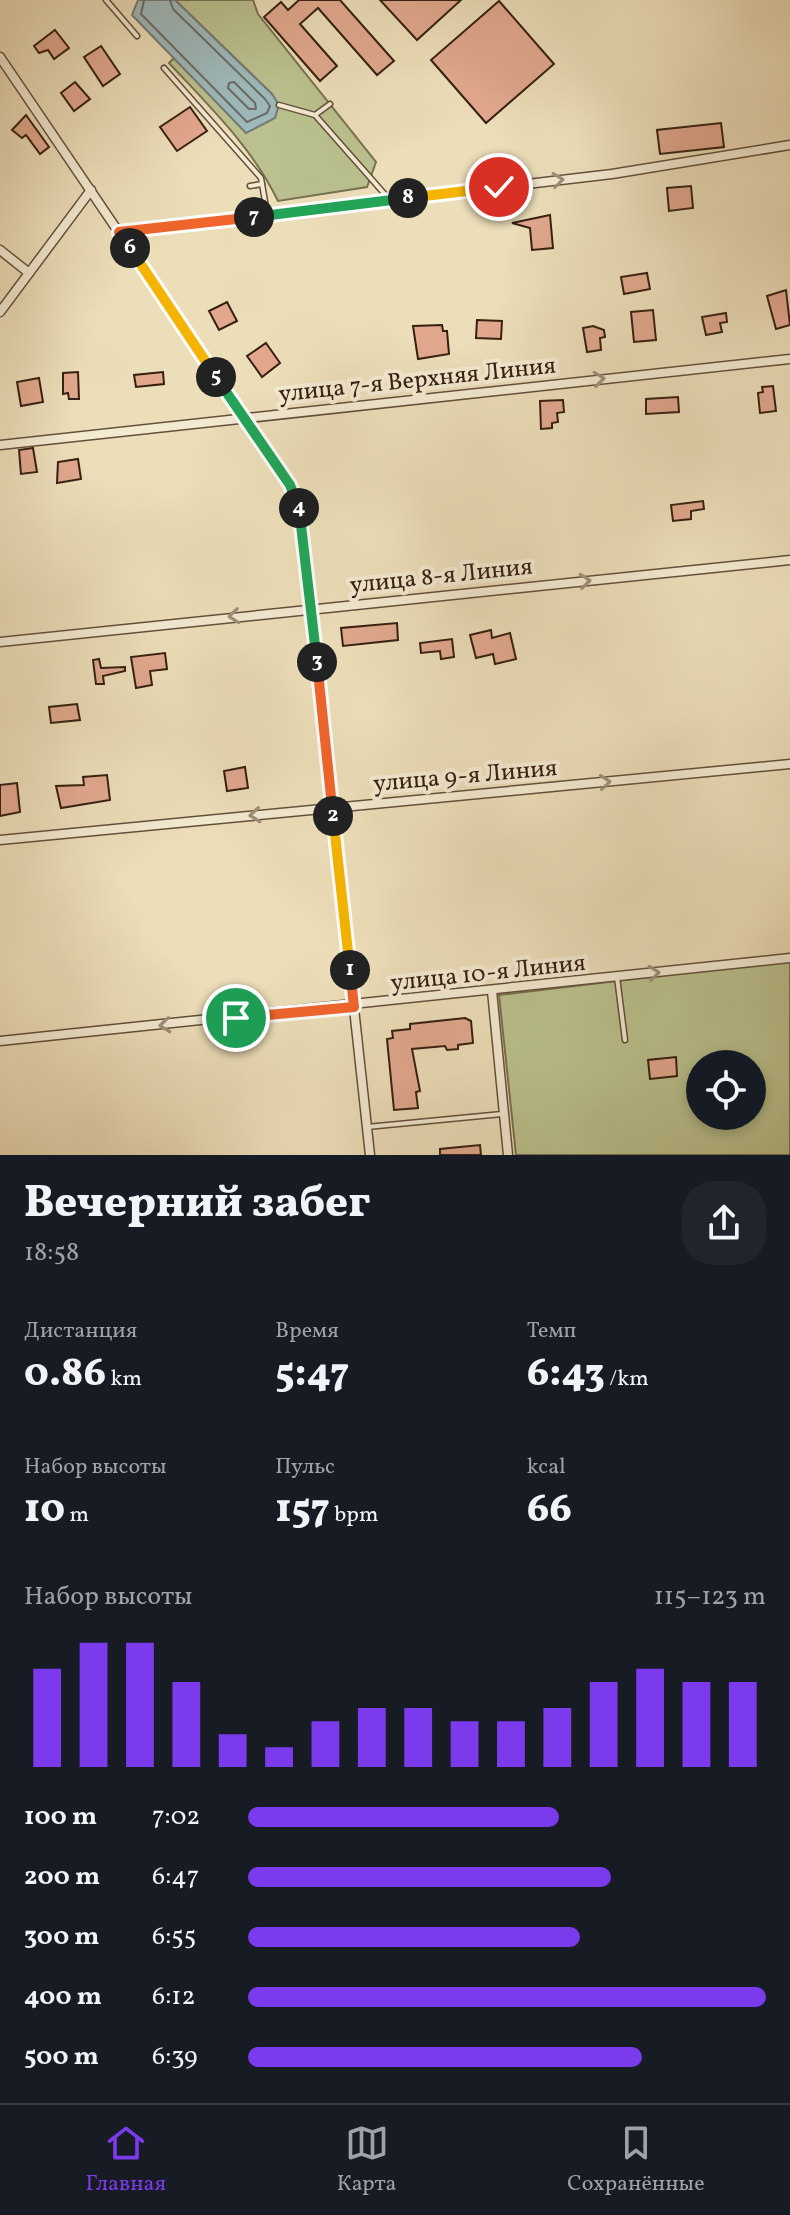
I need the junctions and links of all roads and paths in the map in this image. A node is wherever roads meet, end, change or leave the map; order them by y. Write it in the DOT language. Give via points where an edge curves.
graph roads {
  1 [pos="106,0"];
  2 [pos="137,36"];
  3 [pos="0,57"];
  4 [pos="164,68"];
  5 [pos="330,104"];
  6 [pos="279,105"];
  7 [pos="315,115"];
  8 [pos="790,145"];
  9 [pos="262,184"];
  10 [pos="250,186"];
  11 [pos="91,190"];
  12 [pos="391,200"];
  13 [pos="267,215"];
  14 [pos="119,232"];
  15 [pos="0,250"];
  16 [pos="29,273"];
  17 [pos="0,312"];
  18 [pos="790,359"];
  19 [pos="243,417"];
  20 [pos="0,445"];
  21 [pos="790,560"];
  22 [pos="312,608"];
  23 [pos="0,642"];
  24 [pos="790,764"];
  25 [pos="332,808"];
  26 [pos="0,840"];
  27 [pos="790,958"];
  28 [pos="617,977"];
  29 [pos="492,991"];
  30 [pos="354,1007"];
  31 [pos="625,1040"];
  32 [pos="0,1041"];
  33 [pos="504,1114"];
  34 [pos="367,1127"];
  35 [pos="370,1155"];
  36 [pos="508,1155"];
  1 -- 2 [label="lane"];
  3 -- 11 [label="street"];
  4 -- 9 [label="lane"];
  5 -- 7 [label="lane"];
  6 -- 7 [label="lane"];
  7 -- 12 [label="lane"];
  12 -- 8 [label="street, one-way" via="612,174"];
  9 -- 10 [label="lane"];
  9 -- 13 [label="lane"];
  11 -- 14 [label="street"];
  11 -- 16 [label="street"];
  12 -- 13 [label="street"];
  13 -- 14 [label="street"];
  14 -- 19 [label="street"];
  15 -- 16 [label="street"];
  16 -- 17 [label="street"];
  19 -- 18 [label="street, улица 7-я Верхняя Линия, one-way"];
  19 -- 20 [label="street, улица 7-я Верхняя Линия"];
  19 -- 22 [label="street" via="299,504"];
  22 -- 21 [label="street, улица 8-я Линия, one-way"];
  22 -- 23 [label="street, улица 8-я Линия, one-way"];
  22 -- 25 [label="street"];
  25 -- 24 [label="street, улица 9-я Линия, one-way"];
  25 -- 26 [label="street, улица 9-я Линия, one-way"];
  25 -- 30 [label="street"];
  28 -- 27 [label="street, улица 10-я Линия, one-way"];
  28 -- 29 [label="street, улица 10-я Линия"];
  28 -- 31 [label="lane"];
  29 -- 30 [label="street, улица 10-я Линия"];
  29 -- 33 [label="street"];
  30 -- 32 [label="street, улица 10-я Линия, one-way"];
  30 -- 34 [label="street"];
  33 -- 34 [label="lane"];
  33 -- 36 [label="street"];
  34 -- 35 [label="street"];
}
